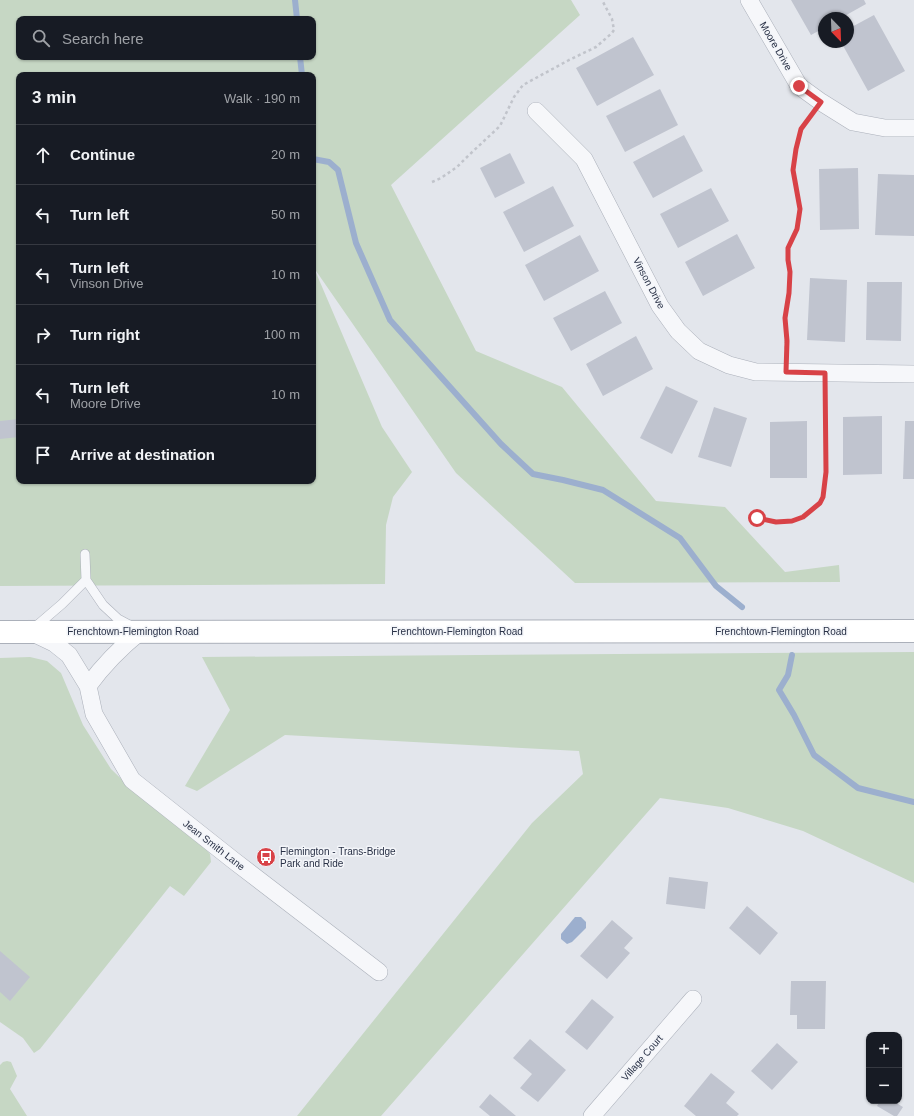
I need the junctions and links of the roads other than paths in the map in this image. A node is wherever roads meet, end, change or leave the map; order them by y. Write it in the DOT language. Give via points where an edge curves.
graph roads {
  1 [pos="749,0"];
  2 [pos="536,111"];
  3 [pos="914,128"];
  4 [pos="914,374"];
  5 [pos="85,554"];
  6 [pos="86,580"];
  7 [pos="141,631"];
  8 [pos="914,631"];
  9 [pos="0,632"];
  10 [pos="30,632"];
  11 [pos="88,686"];
  12 [pos="379,972"];
  13 [pos="693,999"];
  14 [pos="592,1116"];
  1 -- 3 [label="street, Moore Drive" via="799,86 853,122 885,128"];
  2 -- 4 [label="street, Vinson Drive" via="584,159 660,306 678,331 699,351 729,365 756,372"];
  5 -- 6 [label="lane"];
  6 -- 7 [label="lane" via="109,612"];
  6 -- 10 [label="lane"];
  7 -- 8 [label="main road, Frenchtown-Flemington Road"];
  7 -- 10 [label="main road, Frenchtown-Flemington Road"];
  7 -- 11 [label="street" via="100,668"];
  9 -- 10 [label="main road, Frenchtown-Flemington Road"];
  10 -- 11 [label="street, Jean Smith Lane" via="54,643 69,655"];
  11 -- 12 [label="street, Jean Smith Lane" via="94,714 132,780"];
  13 -- 14 [label="street, Village Court"];
}
